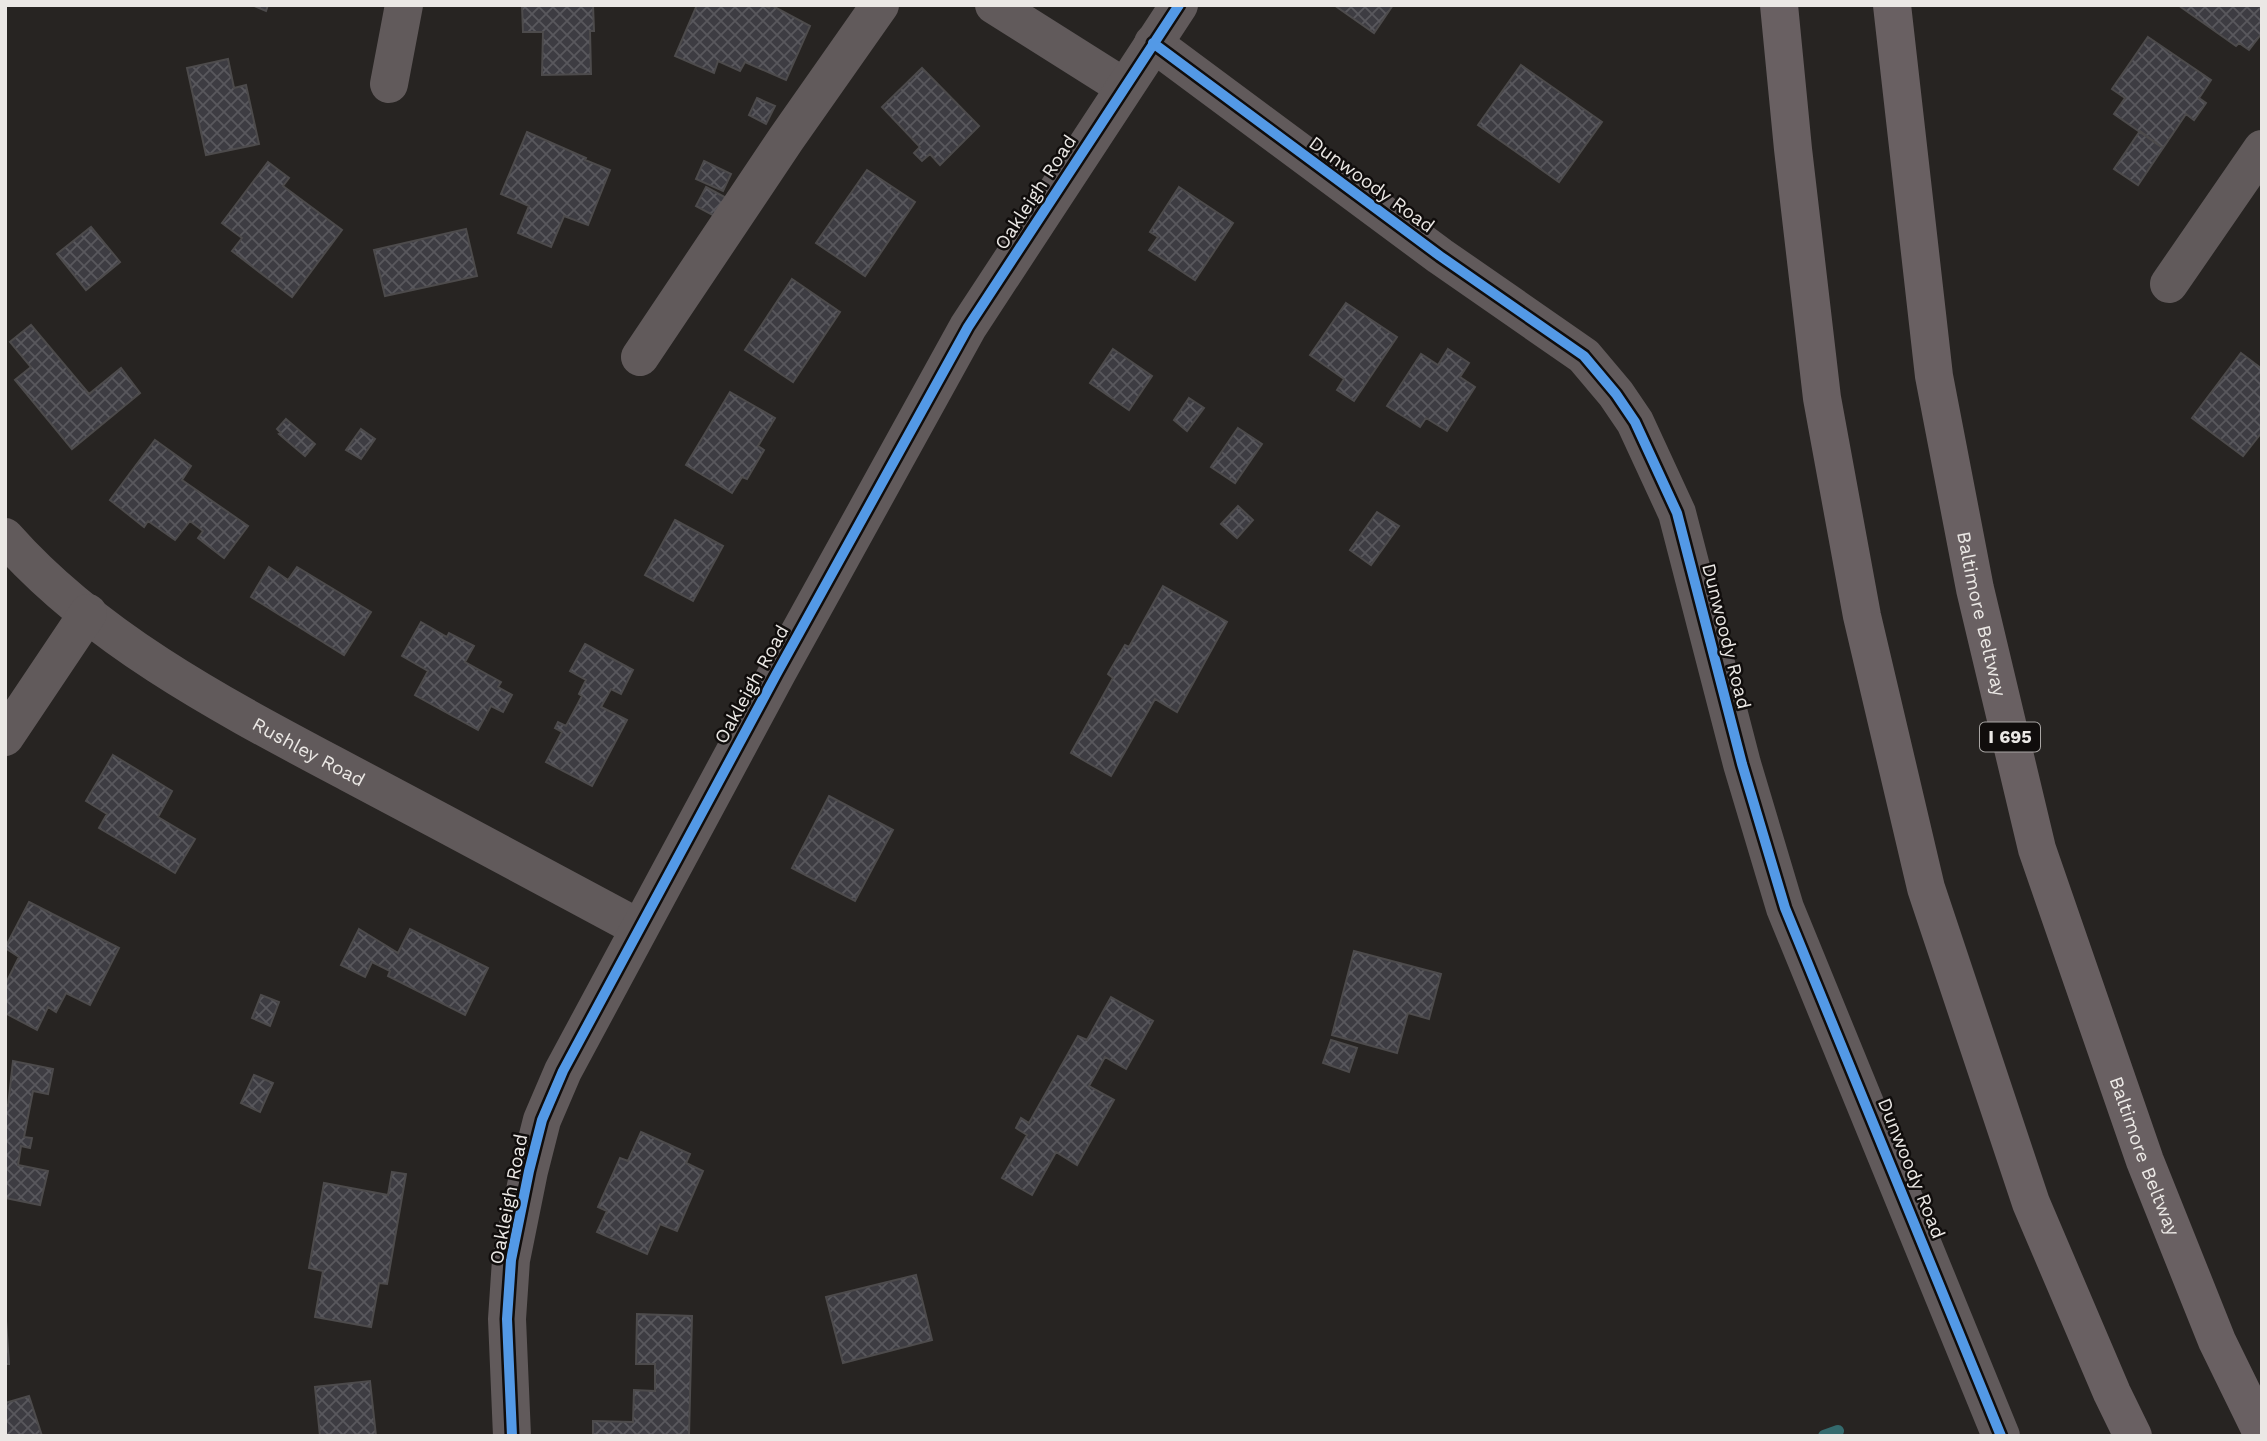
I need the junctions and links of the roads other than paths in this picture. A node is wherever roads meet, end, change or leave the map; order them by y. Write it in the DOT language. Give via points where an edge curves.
graph roads {
  1 [pos="404,5"];
  2 [pos="880,5"];
  3 [pos="994,5"];
  4 [pos="1179,5"];
  5 [pos="1779,5"];
  6 [pos="1892,5"];
  7 [pos="1153,43"];
  8 [pos="389,84"];
  9 [pos="1124,87"];
  10 [pos="2262,149"];
  11 [pos="2168,284"];
  12 [pos="640,357"];
  13 [pos="5,537"];
  14 [pos="88,613"];
  15 [pos="5,737"];
  16 [pos="639,928"];
  17 [pos="2262,1433"];
  18 [pos="512,1436"];
  19 [pos="2001,1436"];
  20 [pos="2133,1436"];
  1 -- 8 [label="street"];
  2 -- 12 [label="street"];
  3 -- 9 [label="street"];
  4 -- 7 [label="street, Oakleigh Road"];
  5 -- 20 [label="highway" via="1822,398 1862,616 1926,888 2031,1203"];
  6 -- 17 [label="highway, Baltimore Beltway / I 695" via="1934,376 1975,589 2037,849 2145,1161 2217,1341"];
  7 -- 9 [label="street, Oakleigh Road"];
  7 -- 19 [label="street, Dunwoody Road" via="1584,356 1635,422 1677,513 1785,908"];
  9 -- 16 [label="street, Oakleigh Road" via="968,327"];
  10 -- 11 [label="street"];
  13 -- 14 [label="street, Rushley Road" via="29,564"];
  14 -- 15 [label="street"];
  14 -- 16 [label="street, Rushley Road" via="166,670 263,727"];
  16 -- 18 [label="street, Oakleigh Road" via="563,1070 542,1120 529,1171 511,1260 507,1319"];
}
